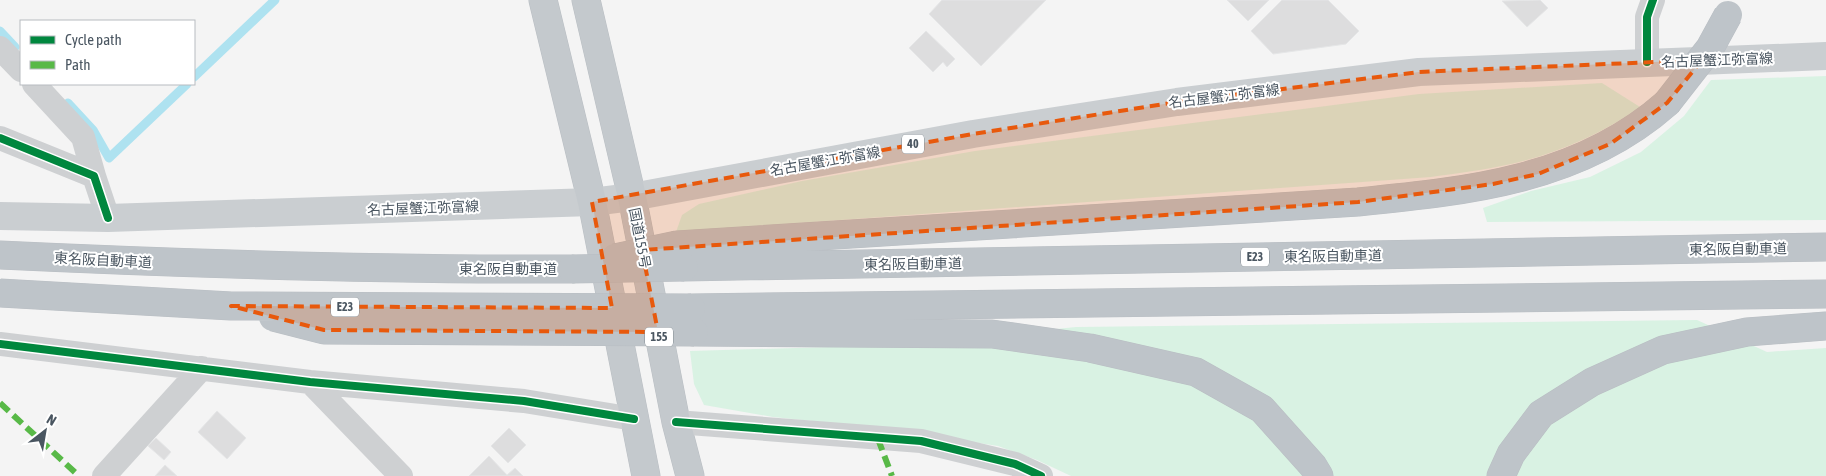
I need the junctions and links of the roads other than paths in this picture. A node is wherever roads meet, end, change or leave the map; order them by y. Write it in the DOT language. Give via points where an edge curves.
graph roads {
  1 [pos="543,0"];
  2 [pos="586,0"];
  3 [pos="1653,0"];
  4 [pos="1731,8"];
  5 [pos="0,48"];
  6 [pos="1826,56"];
  7 [pos="1647,62"];
  8 [pos="20,69"];
  9 [pos="35,85"];
  10 [pos="0,138"];
  11 [pos="94,176"];
  12 [pos="632,197"];
  13 [pos="592,202"];
  14 [pos="0,216"];
  15 [pos="108,218"];
  16 [pos="1826,247"];
  17 [pos="0,255"];
  18 [pos="681,256"];
  19 [pos="0,293"];
  20 [pos="1826,294"];
  21 [pos="693,320"];
  22 [pos="1826,326"];
  23 [pos="0,344"];
  24 [pos="202,368"];
  25 [pos="310,382"];
  26 [pos="634,419"];
  27 [pos="676,422"];
  28 [pos="104,476"];
  29 [pos="401,476"];
  30 [pos="646,476"];
  31 [pos="690,476"];
  32 [pos="1041,476"];
  33 [pos="1319,476"];
  34 [pos="1502,476"];
  1 -- 13 [label="highway"];
  2 -- 12 [label="highway, 国道155号 / 155"];
  3 -- 7 [label="street" via="1646,17"];
  4 -- 18 [label="highway, bridge" via="1710,48 1667,103 1644,124 1610,144 1538,174 1442,193 1358,202"];
  5 -- 8 [label="street"];
  6 -- 7 [label="main road, 名古屋蟹江弥富線 / 40"];
  7 -- 12 [label="main road, 名古屋蟹江弥富線 / 40" via="1419,72 1177,102 973,134"];
  9 -- 11 [label="street" via="83,137"];
  10 -- 11 [label="street"];
  11 -- 15 [label="street"];
  12 -- 13 [label="main road, 名古屋蟹江弥富線 / 40"];
  12 -- 27 [label="highway, 国道155号 / 155"];
  13 -- 15 [label="main road, 名古屋蟹江弥富線 / 40"];
  13 -- 26 [label="highway"];
  14 -- 15 [label="main road, 名古屋蟹江弥富線 / 40"];
  16 -- 18 [label="highway, 東名阪自動車道 / E23"];
  17 -- 18 [label="highway, 東名阪自動車道 / E23, bridge" via="425,270 572,269"];
  19 -- 21 [label="highway, E23, bridge" via="231,306"];
  20 -- 21 [label="highway, E23"];
  21 -- 33 [label="highway" via="992,334 1090,348 1196,372 1262,409"];
  22 -- 34 [label="highway" via="1747,332 1663,350 1592,382 1541,414 1511,454"];
  23 -- 24 [label="street"];
  24 -- 25 [label="street"];
  24 -- 28 [label="street"];
  25 -- 26 [label="street" via="524,401"];
  25 -- 29 [label="street"];
  26 -- 30 [label="highway"];
  27 -- 31 [label="highway, 国道155号 / 155"];
  27 -- 32 [label="street" via="921,441 1015,464"];
}
